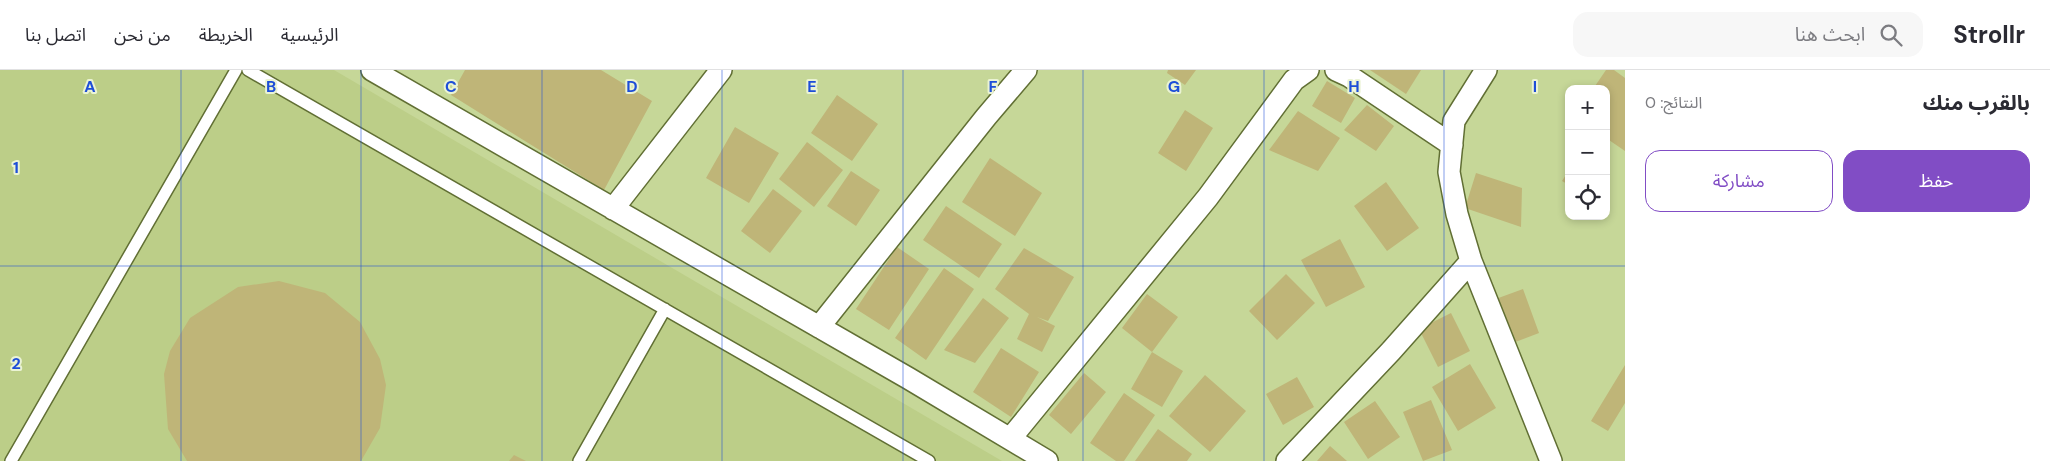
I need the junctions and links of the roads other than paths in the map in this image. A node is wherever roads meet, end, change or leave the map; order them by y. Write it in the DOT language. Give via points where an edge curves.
graph roads {
  1 [pos="236,70"];
  2 [pos="248,70"];
  3 [pos="372,70"];
  4 [pos="721,70"];
  5 [pos="1026,70"];
  6 [pos="1308,70"];
  7 [pos="1336,70"];
  8 [pos="1486,70"];
  9 [pos="1452,145"];
  10 [pos="613,209"];
  11 [pos="1471,261"];
  12 [pos="665,309"];
  13 [pos="819,327"];
  14 [pos="1010,439"];
  15 [pos="11,461"];
  16 [pos="579,461"];
  17 [pos="929,461"];
  18 [pos="1047,461"];
  19 [pos="1287,461"];
  20 [pos="1551,461"];
  1 -- 15 [label="lane"];
  2 -- 12 [label="lane"];
  3 -- 10 [label="street"];
  4 -- 10 [label="street"];
  5 -- 13 [label="street"];
  6 -- 14 [label="street" via="1294,80 1208,198"];
  7 -- 9 [label="street"];
  8 -- 9 [label="street" via="1454,121"];
  9 -- 11 [label="street" via="1449,172 1456,214"];
  10 -- 13 [label="street"];
  11 -- 19 [label="street"];
  11 -- 20 [label="street"];
  12 -- 16 [label="lane"];
  12 -- 17 [label="lane"];
  13 -- 14 [label="street"];
  14 -- 18 [label="street"];
}
